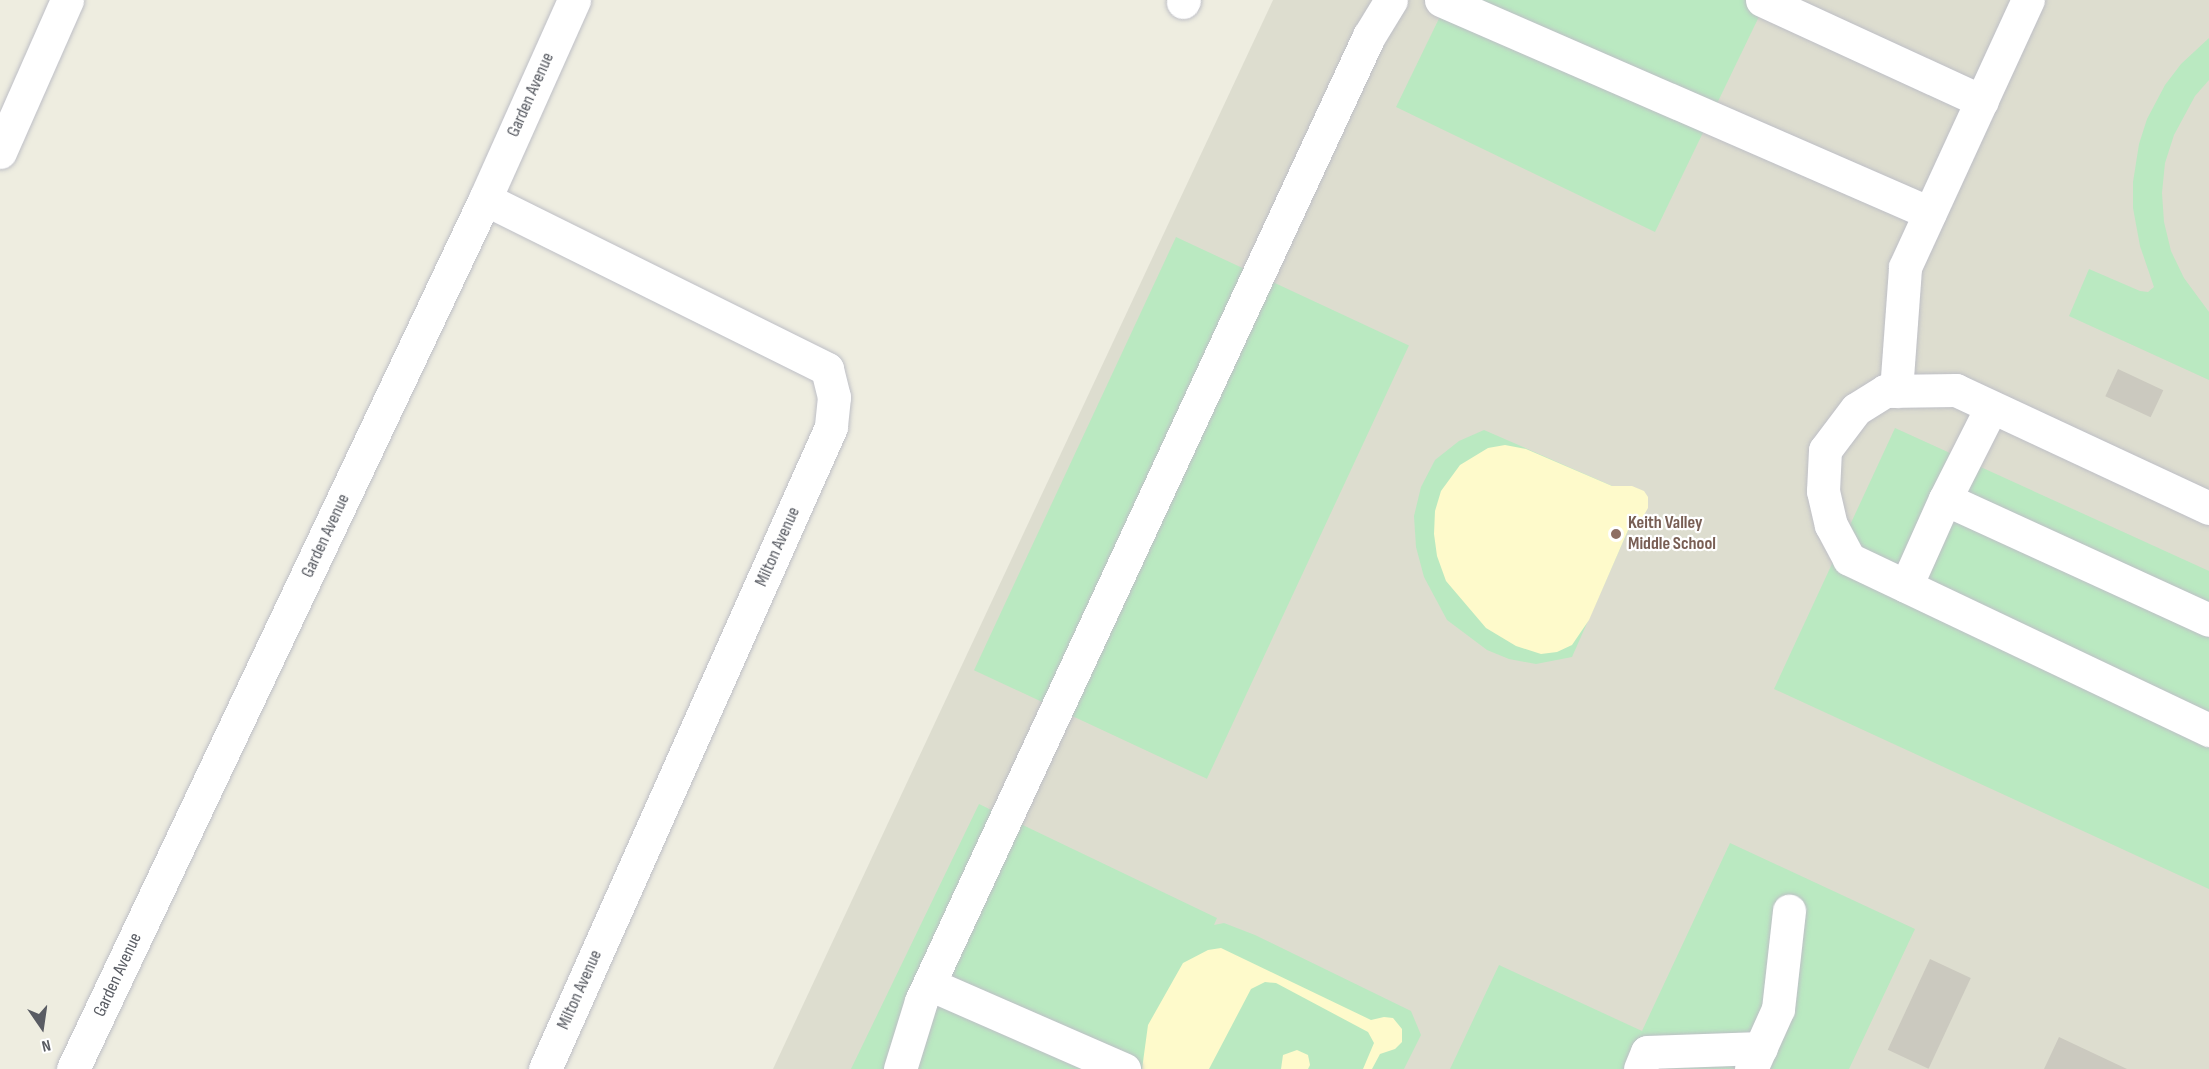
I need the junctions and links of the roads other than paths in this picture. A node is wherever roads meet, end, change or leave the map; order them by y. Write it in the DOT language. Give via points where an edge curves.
graph roads {
  1 [pos="67,0"];
  2 [pos="573,0"];
  3 [pos="1391,0"];
  4 [pos="1441,0"];
  5 [pos="1762,0"];
  6 [pos="2028,0"];
  7 [pos="1982,100"];
  8 [pos="0,152"];
  9 [pos="485,199"];
  10 [pos="1930,213"];
  11 [pos="1896,391"];
  12 [pos="1991,408"];
  13 [pos="1945,499"];
  14 [pos="2209,508"];
  15 [pos="1906,586"];
  16 [pos="2209,620"];
  17 [pos="2209,730"];
  18 [pos="1789,911"];
  19 [pos="929,984"];
  20 [pos="1756,1059"];
  21 [pos="74,1069"];
  22 [pos="545,1069"];
  23 [pos="900,1069"];
  24 [pos="1124,1069"];
  25 [pos="1640,1069"];
  1 -- 8 [label="street"];
  2 -- 9 [label="street, Garden Avenue"];
  3 -- 19 [label="street" via="1364,46"];
  4 -- 10 [label="street"];
  5 -- 7 [label="street"];
  6 -- 7 [label="street"];
  7 -- 10 [label="street"];
  9 -- 21 [label="street, Garden Avenue"];
  9 -- 22 [label="street, Milton Avenue" via="827,369 834,397 831,427"];
  10 -- 11 [label="street" via="1905,267"];
  11 -- 12 [label="street" via="1956,390"];
  11 -- 15 [label="street" via="1885,391 1856,409 1825,450 1823,491 1832,525 1848,559"];
  12 -- 13 [label="street"];
  12 -- 14 [label="street"];
  13 -- 15 [label="street"];
  13 -- 16 [label="street"];
  15 -- 17 [label="street"];
  18 -- 20 [label="street" via="1778,1009"];
  19 -- 23 [label="street"];
  19 -- 24 [label="street"];
  20 -- 25 [label="street" via="1647,1052"];
}
